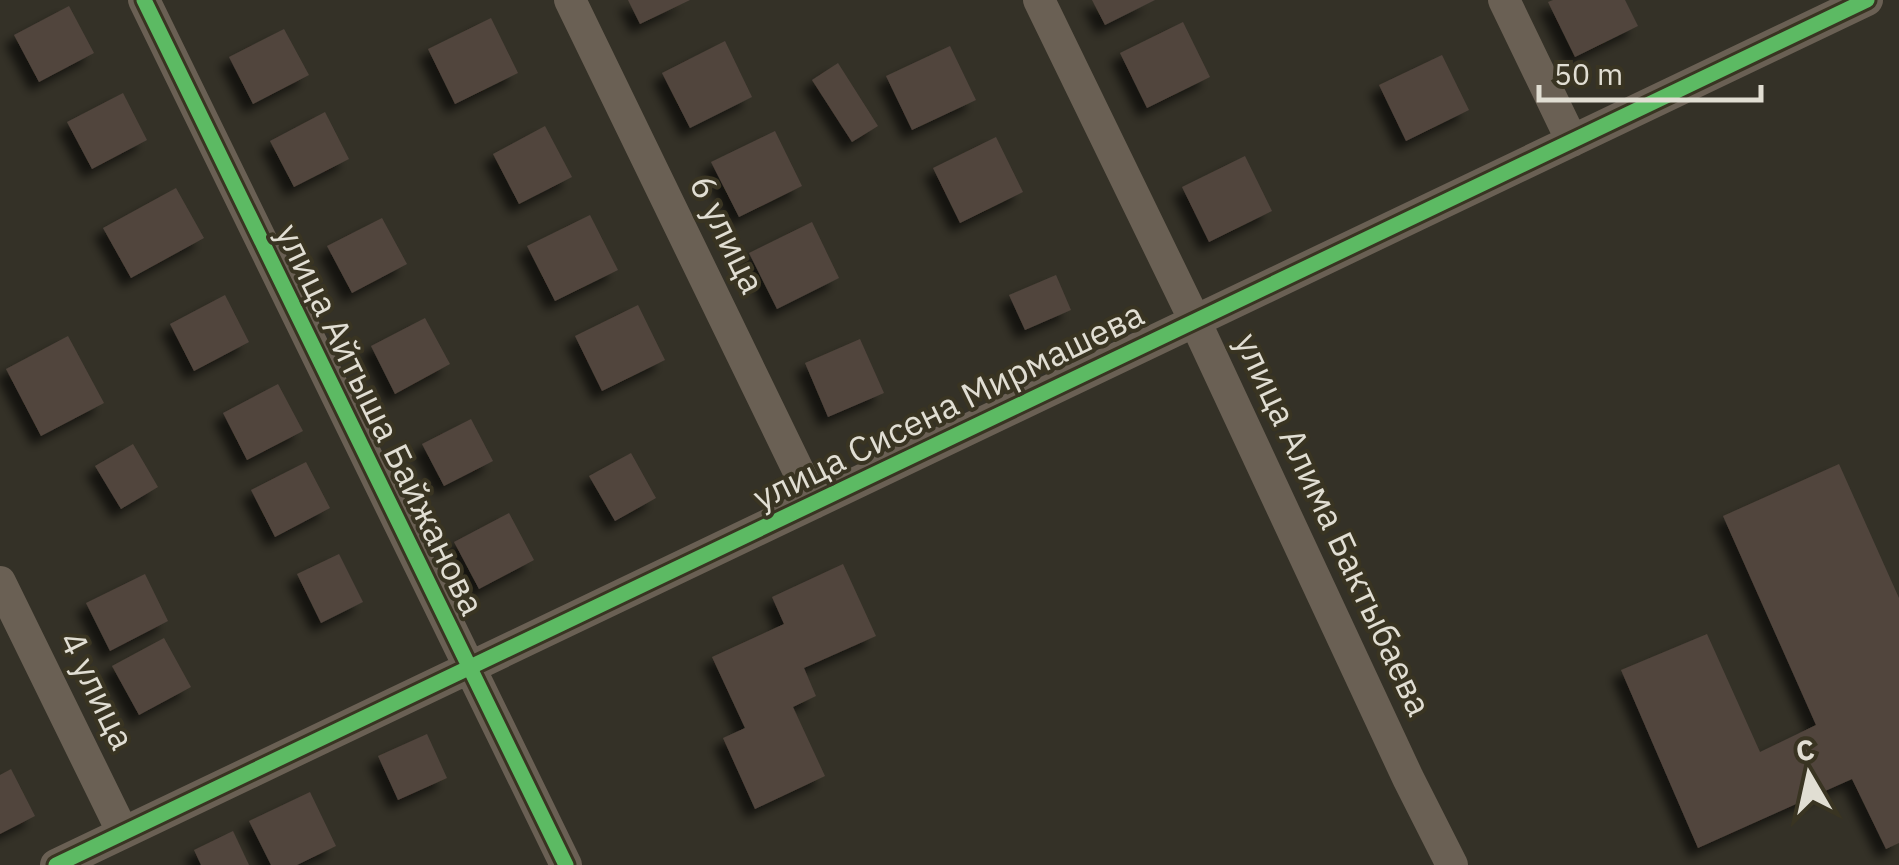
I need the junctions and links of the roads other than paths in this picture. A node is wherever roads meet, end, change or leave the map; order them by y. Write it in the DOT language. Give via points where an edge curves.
graph roads {
  1 [pos="144,0"];
  2 [pos="570,0"];
  3 [pos="1039,0"];
  4 [pos="1504,0"];
  5 [pos="1867,0"];
  6 [pos="1572,140"];
  7 [pos="1195,321"];
  8 [pos="814,503"];
  9 [pos="0,582"];
  10 [pos="469,668"];
  11 [pos="124,833"];
  12 [pos="56,865"];
  13 [pos="566,865"];
  14 [pos="1452,865"];
  1 -- 10 [label="street, улица Айтыша Байжанова"];
  2 -- 8 [label="street, 6 улица"];
  3 -- 7 [label="street, улица Алима Бактыбаева"];
  4 -- 6 [label="street"];
  5 -- 6 [label="street, улица Сисена Мирмашева"];
  6 -- 7 [label="street, улица Сисена Мирмашева"];
  7 -- 8 [label="street, улица Сисена Мирмашева"];
  7 -- 14 [label="street, улица Алима Бактыбаева"];
  8 -- 10 [label="street, улица Сисена Мирмашева"];
  9 -- 11 [label="street, 4 улица"];
  10 -- 11 [label="street, улица Сисена Мирмашева"];
  10 -- 13 [label="street, улица Айтыша Байжанова"];
  11 -- 12 [label="street, улица Сисена Мирмашева"];
}
